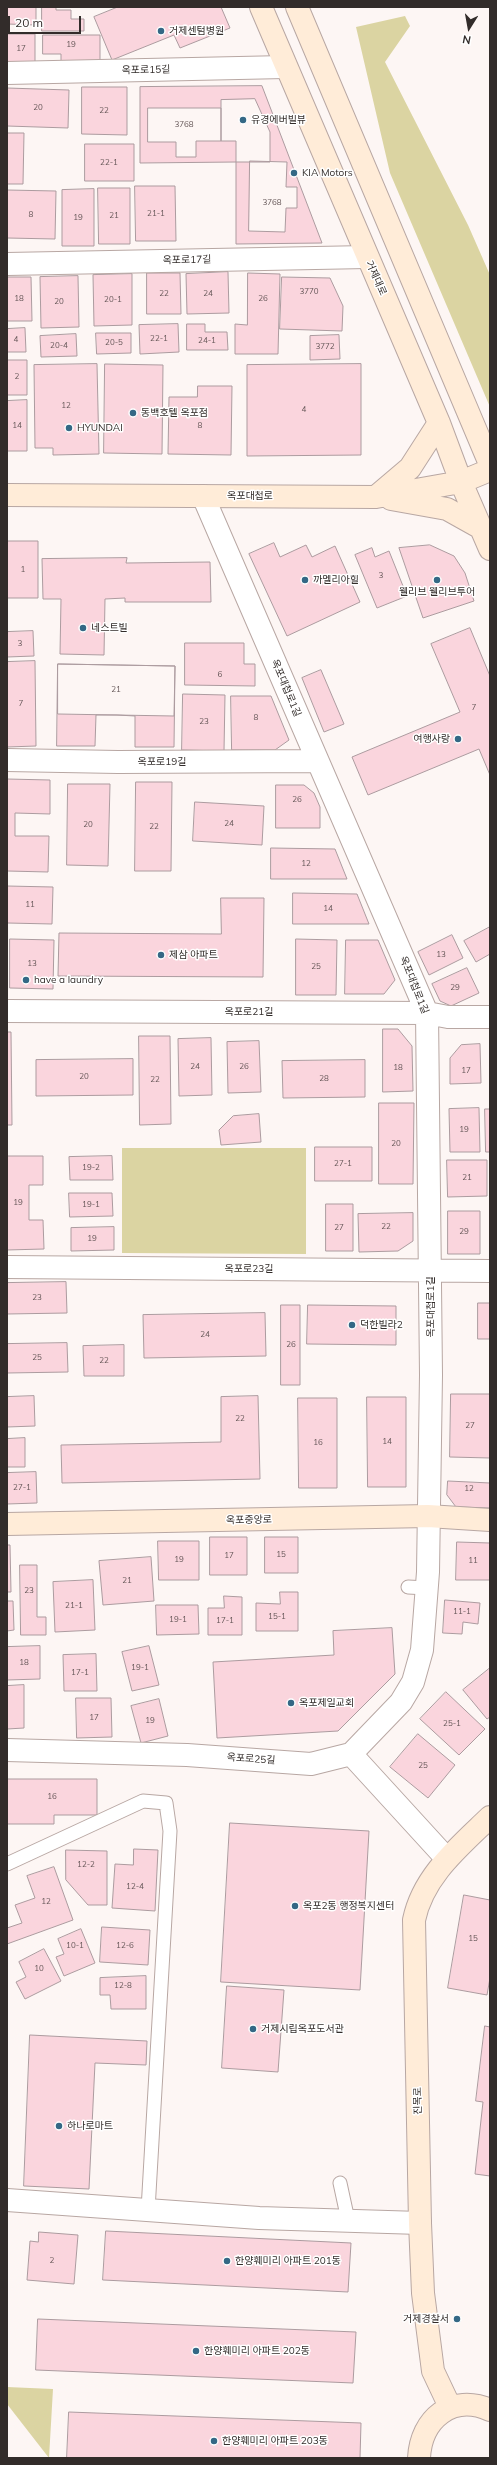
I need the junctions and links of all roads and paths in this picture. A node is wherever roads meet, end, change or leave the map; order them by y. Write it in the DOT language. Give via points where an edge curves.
graph roads {
  1 [pos="261,7"];
  2 [pos="297,7"];
  3 [pos="285,67"];
  4 [pos="7,73"];
  5 [pos="366,257"];
  6 [pos="7,264"];
  7 [pos="439,423"];
  8 [pos="490,464"];
  9 [pos="490,470"];
  10 [pos="461,482"];
  11 [pos="7,495"];
  12 [pos="203,496"];
  13 [pos="376,497"];
  14 [pos="481,528"];
  15 [pos="490,549"];
  16 [pos="7,760"];
  17 [pos="317,761"];
  18 [pos="7,1011"];
  19 [pos="427,1013"];
  20 [pos="490,1016"];
  21 [pos="7,1267"];
  22 [pos="431,1270"];
  23 [pos="490,1271"];
  24 [pos="428,1516"];
  25 [pos="490,1520"];
  26 [pos="7,1524"];
  27 [pos="7,1750"];
  28 [pos="351,1754"];
  29 [pos="490,1817"];
  30 [pos="447,1859"];
  31 [pos="7,1864"];
  32 [pos="340,2183"];
  33 [pos="7,2200"];
  34 [pos="148,2210"];
  35 [pos="348,2220"];
  36 [pos="420,2222"];
  37 [pos="450,2407"];
  38 [pos="490,2410"];
  39 [pos="419,2458"];
  1 -- 3 [label="street, 거제대로"];
  2 -- 8 [label="street"];
  3 -- 4 [label="street, 옥포로15길"];
  3 -- 5 [label="street, 거제대로"];
  5 -- 6 [label="street, 옥포로17길"];
  5 -- 7 [label="street, 거제대로"];
  7 -- 10 [label="street, 거제대로"];
  7 -- 13 [label="street" via="410,468"];
  9 -- 10 [label="street, 옥포대첩로"];
  10 -- 13 [label="street, 옥포대첩로"];
  10 -- 14 [label="street, 거제대로"];
  11 -- 12 [label="street, 옥포대첩로"];
  12 -- 13 [label="street, 옥포대첩로"];
  12 -- 17 [label="street, 옥포대첩로1길"];
  13 -- 14 [label="street" via="447,509"];
  14 -- 15 [label="street, 거제대로"];
  16 -- 17 [label="street, 옥포로19길"];
  17 -- 19 [label="street, 옥포대첩로1길"];
  18 -- 19 [label="street, 옥포로21길"];
  19 -- 20 [label="street, 옥포로21길" via="448,1017"];
  19 -- 22 [label="street, 옥포대첩로1길"];
  21 -- 22 [label="street, 옥포로23길"];
  22 -- 23 [label="street, 옥포로23길"];
  22 -- 24 [label="street, 옥포대첩로1길"];
  24 -- 25 [label="street, 옥포중앙로"];
  24 -- 26 [label="street, 옥포중앙로"];
  24 -- 28 [label="street, 옥포대첩로1길" via="417,1587 422,1650 413,1682 401,1702"];
  27 -- 28 [label="street, 옥포로25길" via="188,1755 311,1764"];
  28 -- 30 [label="street"];
  29 -- 30 [label="street, 진목로"];
  30 -- 36 [label="street, 진목로" via="426,1886 414,1920"];
  31 -- 34 [label="lane" via="143,1802 166,1803 170,1831"];
  32 -- 35 [label="lane"];
  33 -- 34 [label="street"];
  34 -- 35 [label="street" via="259,2218"];
  35 -- 36 [label="street"];
  36 -- 37 [label="street, 진목로" via="423,2293 433,2371"];
  37 -- 38 [label="street" via="466,2404"];
  37 -- 39 [label="street" via="436,2416 426,2428 420,2444"];
}
